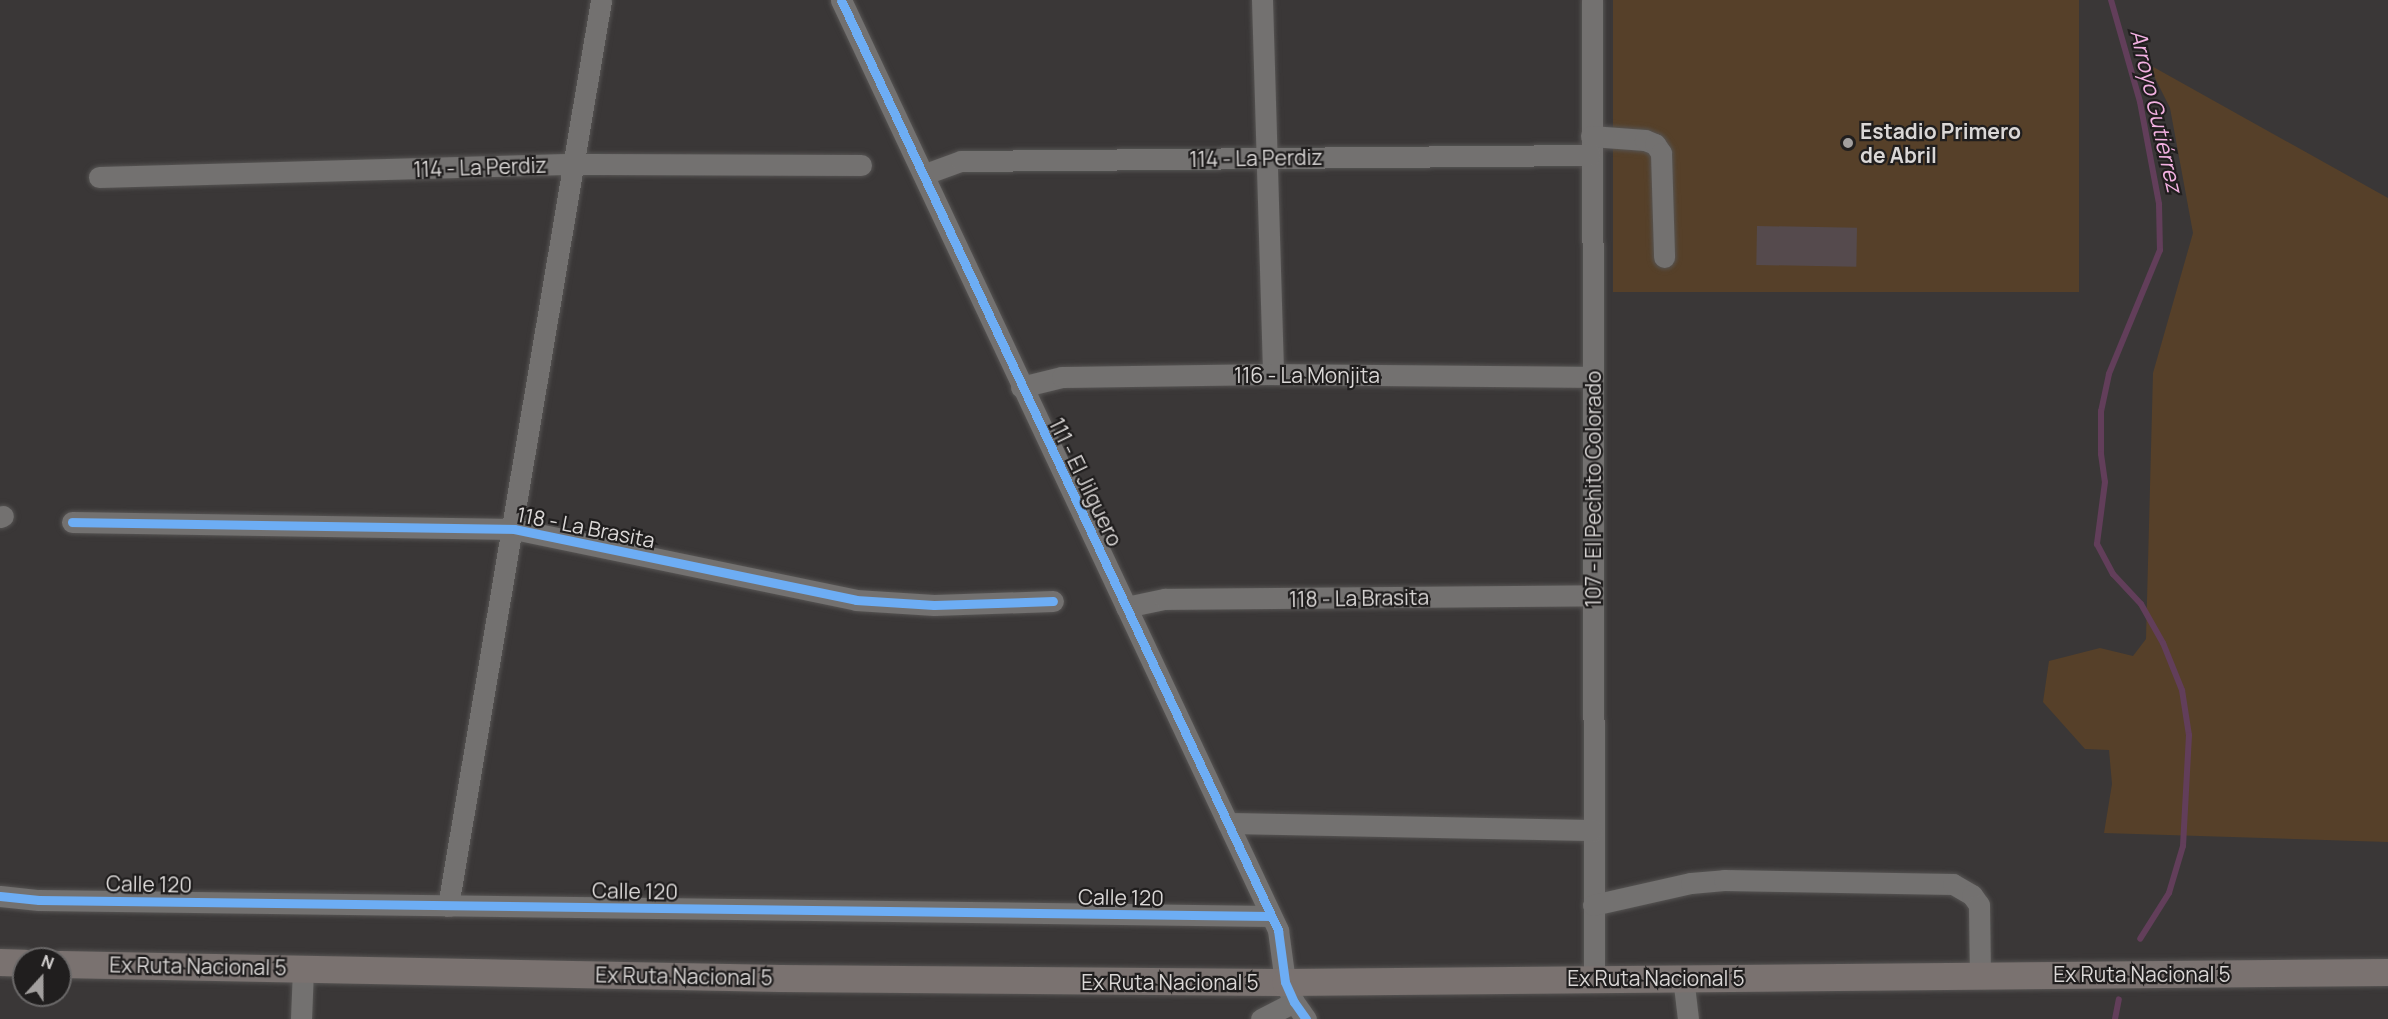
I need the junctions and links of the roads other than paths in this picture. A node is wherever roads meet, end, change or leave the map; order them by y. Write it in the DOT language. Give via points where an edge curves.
graph roads {
  1 [pos="601,0"];
  2 [pos="841,0"];
  3 [pos="1262,0"];
  4 [pos="1592,0"];
  5 [pos="1591,146"];
  6 [pos="1266,157"];
  7 [pos="574,164"];
  8 [pos="861,165"];
  9 [pos="925,174"];
  10 [pos="99,177"];
  11 [pos="1664,257"];
  12 [pos="1273,374"];
  13 [pos="1593,377"];
  14 [pos="1021,387"];
  15 [pos="72,522"];
  16 [pos="513,529"];
  17 [pos="1593,596"];
  18 [pos="1053,601"];
  19 [pos="1126,607"];
  20 [pos="1228,823"];
  21 [pos="1592,830"];
  22 [pos="0,896"];
  23 [pos="1593,905"];
  24 [pos="448,906"];
  25 [pos="1270,916"];
  26 [pos="72,964"];
  27 [pos="303,969"];
  28 [pos="2388,972"];
  29 [pos="1980,975"];
  30 [pos="1683,977"];
  31 [pos="1594,978"];
  32 [pos="1295,1001"];
  33 [pos="301,1019"];
  34 [pos="1261,1019"];
  35 [pos="1688,1019"];
  1 -- 7 [label="street"];
  2 -- 9 [label="street, 111 - El Jilguero"];
  3 -- 6 [label="street"];
  4 -- 5 [label="street, 107 - El Pechito Colorado"];
  5 -- 6 [label="street, 114 - La Perdiz"];
  5 -- 11 [label="street, 114 - La Perdiz" via="1645,140 1655,144 1661,153"];
  5 -- 13 [label="street, 107 - El Pechito Colorado"];
  6 -- 9 [label="street, 114 - La Perdiz" via="960,161"];
  6 -- 12 [label="street"];
  7 -- 8 [label="street, 114 - La Perdiz"];
  7 -- 10 [label="street, 114 - La Perdiz"];
  7 -- 16 [label="street"];
  9 -- 14 [label="street, 111 - El Jilguero"];
  12 -- 13 [label="street, 116 - La Monjita"];
  12 -- 14 [label="street, 116 - La Monjita" via="1062,377"];
  13 -- 17 [label="street, 107 - El Pechito Colorado"];
  14 -- 19 [label="street, 111 - El Jilguero"];
  15 -- 16 [label="street, 118 - La Brasita"];
  16 -- 18 [label="street, 118 - La Brasita" via="856,600 934,605"];
  16 -- 24 [label="street"];
  17 -- 19 [label="street, 118 - La Brasita" via="1165,600"];
  17 -- 21 [label="street, 107 - El Pechito Colorado"];
  19 -- 20 [label="street, 111 - El Jilguero"];
  20 -- 21 [label="street"];
  20 -- 25 [label="street, 111 - El Jilguero"];
  21 -- 23 [label="street, 107 - El Pechito Colorado"];
  22 -- 24 [label="street, Calle 120" via="39,900"];
  23 -- 29 [label="street" via="1691,883 1724,880 1953,884 1972,895 1979,905"];
  23 -- 31 [label="street, 107 - El Pechito Colorado"];
  24 -- 25 [label="street, Calle 120"];
  25 -- 32 [label="street, 111 - El Jilguero" via="1278,930"];
  26 -- 27 [label="main road, Ex Ruta Nacional 5"];
  27 -- 32 [label="main road, Ex Ruta Nacional 5" via="768,978"];
  27 -- 33 [label="street"];
  28 -- 29 [label="main road, Ex Ruta Nacional 5"];
  29 -- 30 [label="main road, Ex Ruta Nacional 5"];
  30 -- 31 [label="main road, Ex Ruta Nacional 5"];
  30 -- 35 [label="street"];
  31 -- 32 [label="main road, Ex Ruta Nacional 5"];
  32 -- 34 [label="street"];
}
